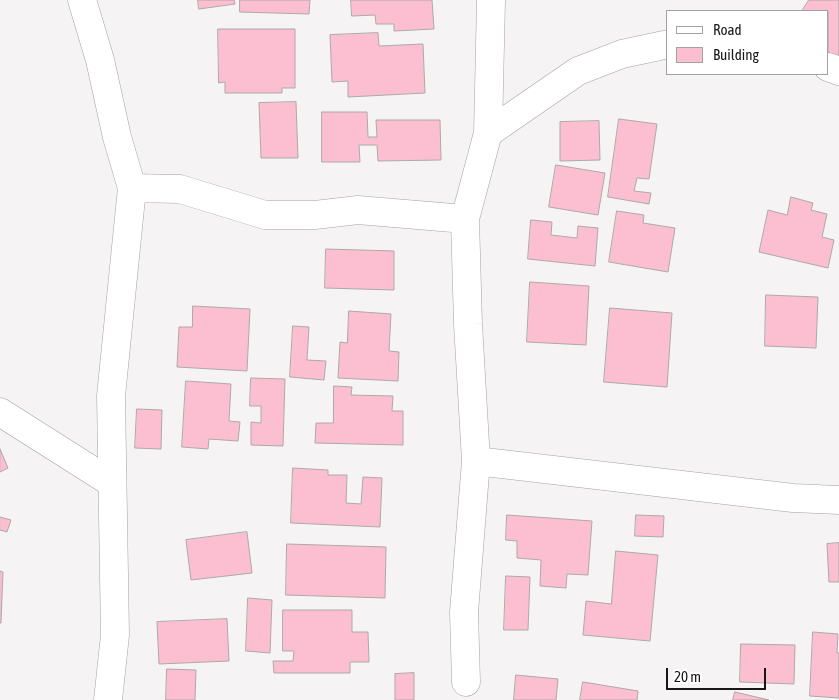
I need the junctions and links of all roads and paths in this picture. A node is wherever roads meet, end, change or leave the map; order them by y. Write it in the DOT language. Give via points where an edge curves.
graph roads {
  1 [pos="82,0"];
  2 [pos="491,0"];
  3 [pos="666,45"];
  4 [pos="488,133"];
  5 [pos="132,188"];
  6 [pos="465,219"];
  7 [pos="0,412"];
  8 [pos="476,461"];
  9 [pos="112,483"];
  10 [pos="839,500"];
  11 [pos="466,682"];
  12 [pos="108,700"];
  1 -- 5 [label="street"];
  2 -- 4 [label="street"];
  3 -- 4 [label="street" via="622,54 578,71"];
  4 -- 6 [label="street"];
  5 -- 6 [label="street" via="180,189 265,215 315,215 358,210"];
  5 -- 9 [label="street" via="111,396"];
  6 -- 8 [label="street"];
  7 -- 9 [label="street"];
  8 -- 10 [label="street" via="793,498"];
  8 -- 11 [label="street" via="464,612"];
  9 -- 12 [label="street" via="115,635"];
}
